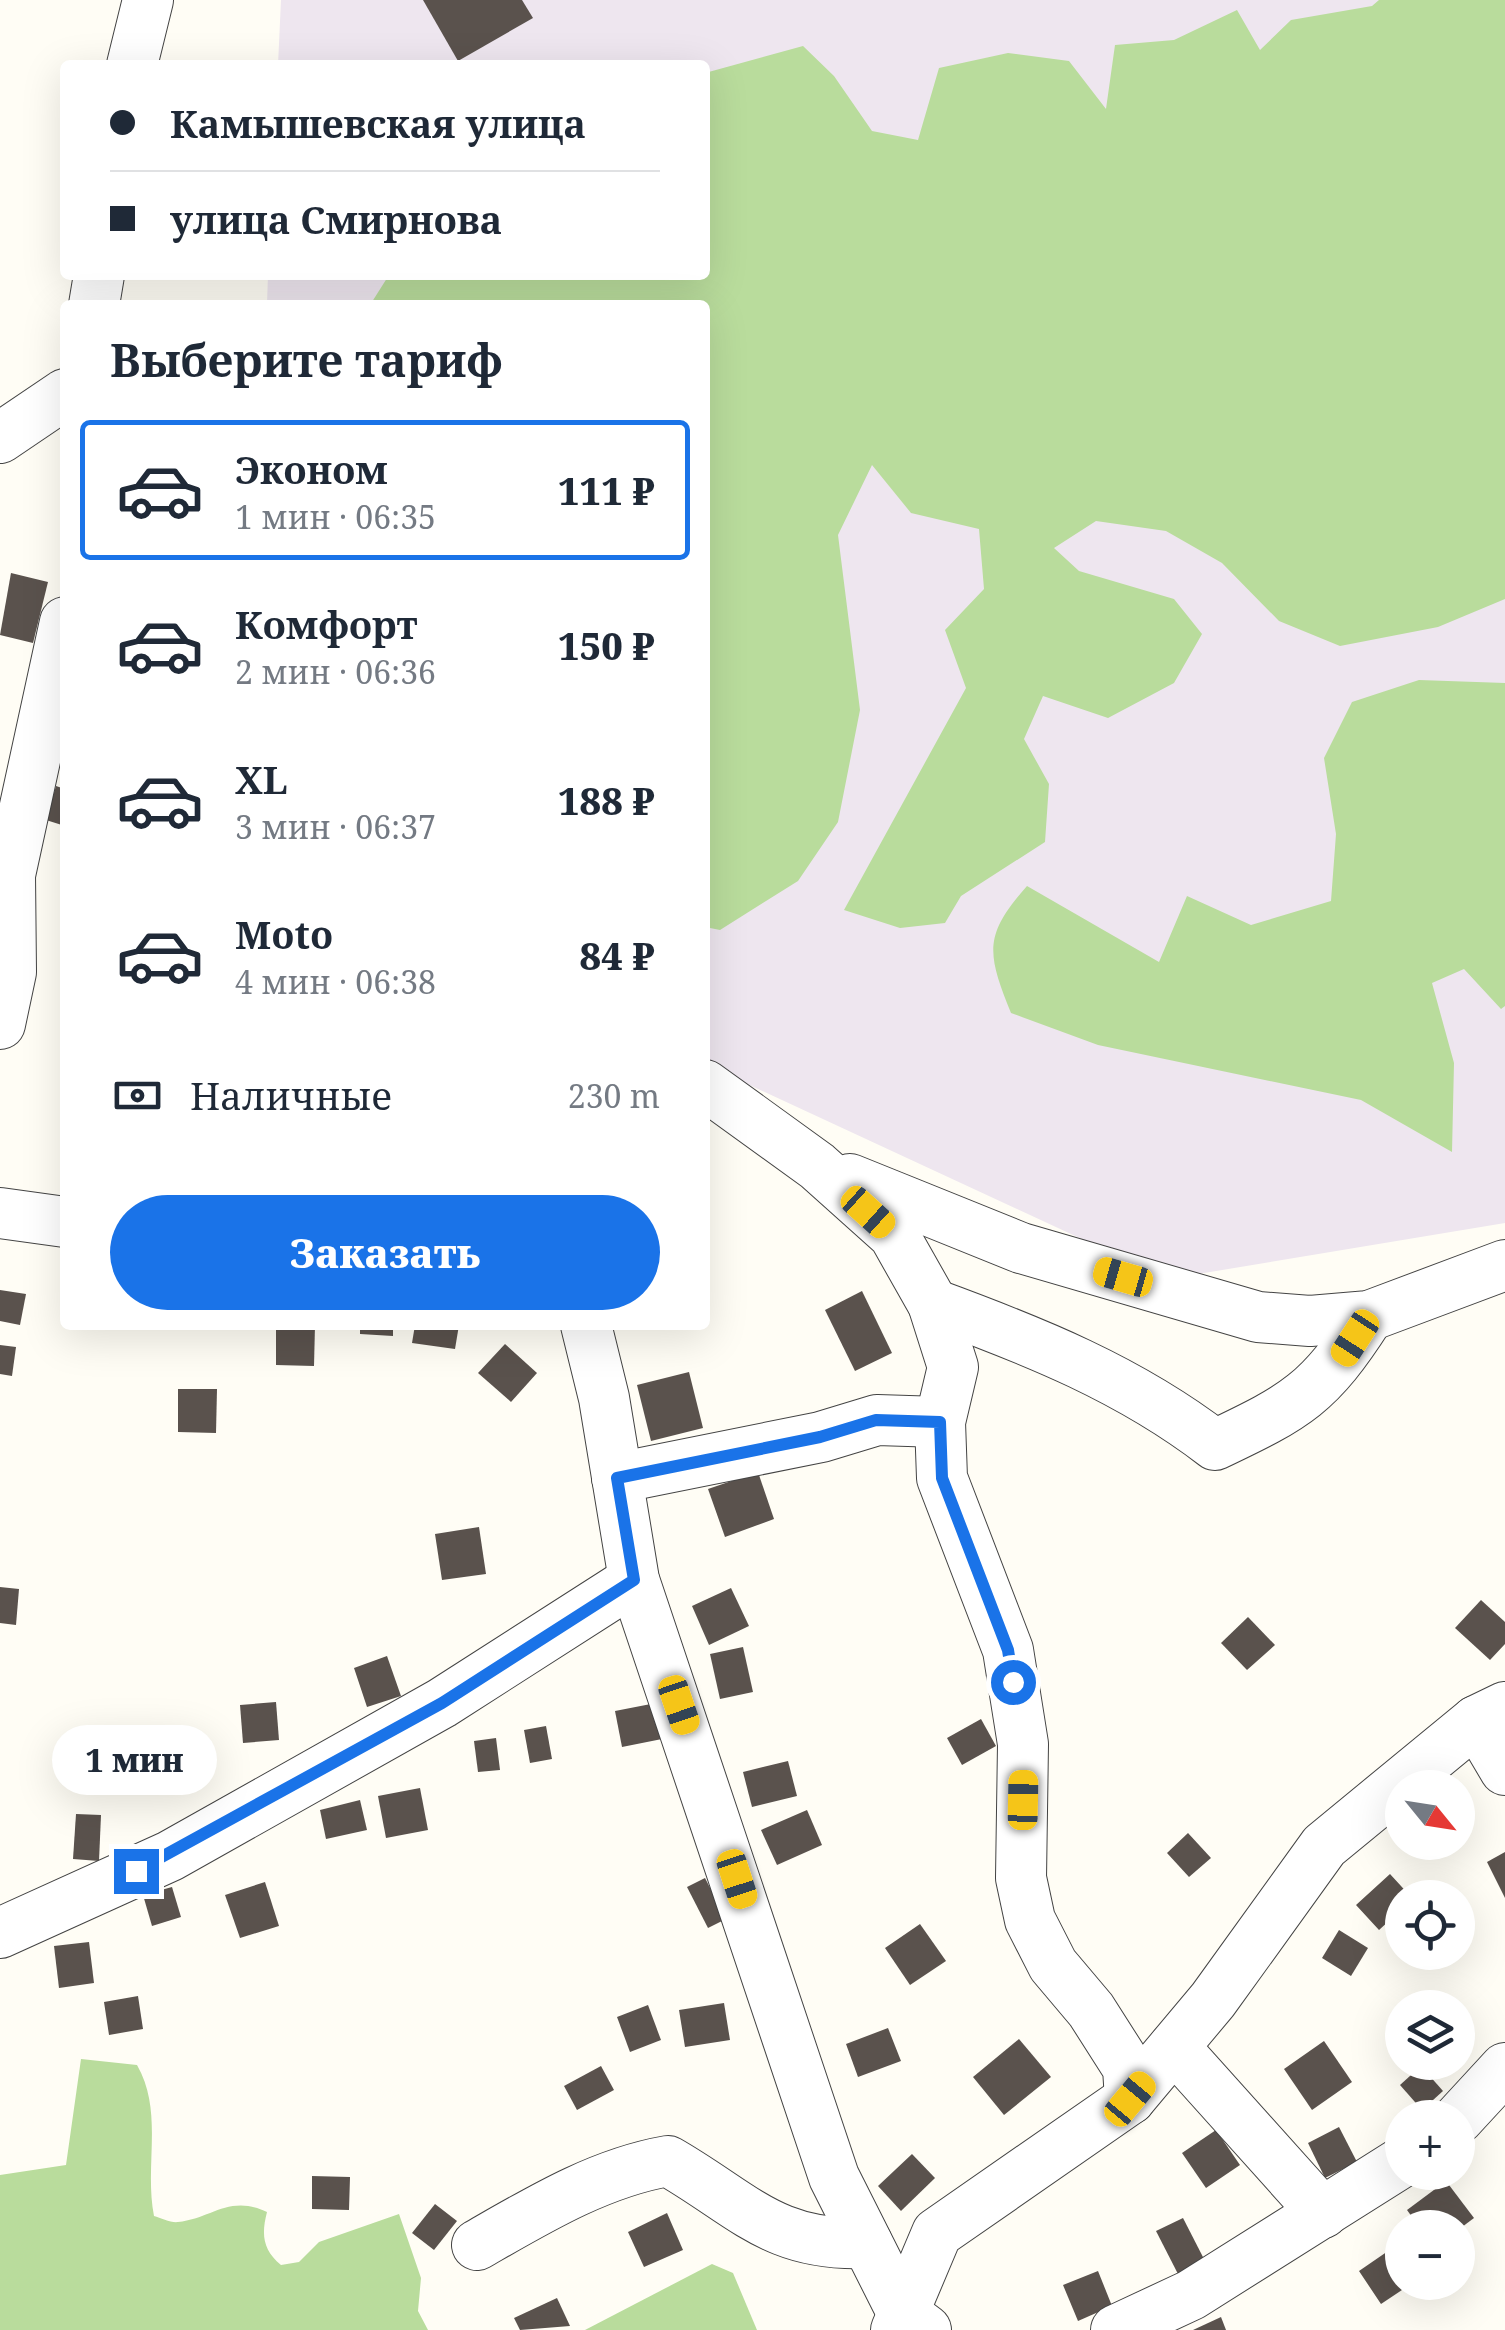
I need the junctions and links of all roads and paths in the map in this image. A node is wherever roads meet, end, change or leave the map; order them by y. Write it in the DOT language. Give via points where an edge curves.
graph roads {
  1 [pos="148,0"];
  2 [pos="133,60"];
  3 [pos="60,397"];
  4 [pos="0,438"];
  5 [pos="60,645"];
  6 [pos="0,1024"];
  7 [pos="710,1089"];
  8 [pos="817,1166"];
  9 [pos="0,1212"];
  10 [pos="60,1221"];
  11 [pos="1505,1264"];
  12 [pos="933,1304"];
  13 [pos="1370,1316"];
  14 [pos="587,1330"];
  15 [pos="940,1422"];
  16 [pos="617,1478"];
  17 [pos="634,1580"];
  18 [pos="1491,1714"];
  19 [pos="1505,1770"];
  20 [pos="0,1932"];
  21 [pos="1174,2046"];
  22 [pos="1505,2068"];
  23 [pos="1130,2099"];
  24 [pos="1475,2101"];
  25 [pos="1385,2173"];
  26 [pos="1323,2212"];
  27 [pos="867,2244"];
  28 [pos="477,2245"];
  29 [pos="908,2324"];
  30 [pos="1116,2330"];
  1 -- 2 [label="street"];
  3 -- 4 [label="street"];
  5 -- 6 [label="street" via="10,875 11,972"];
  7 -- 8 [label="street"];
  8 -- 12 [label="street" via="894,1235"];
  8 -- 13 [label="street" via="1022,1248 1258,1317"];
  9 -- 10 [label="street"];
  11 -- 13 [label="street"];
  12 -- 13 [label="street" via="1117,1379 1215,1446 1306,1398"];
  12 -- 15 [label="street" via="953,1367"];
  14 -- 16 [label="street"];
  15 -- 16 [label="street" via="876,1420"];
  15 -- 23 [label="street" via="942,1478 1008,1650 1023,1744 1020,1878 1030,1920 1053,1965 1092,2010 1128,2068"];
  16 -- 17 [label="street"];
  17 -- 20 [label="street" via="442,1703 170,1856"];
  17 -- 27 [label="street" via="834,2177"];
  18 -- 19 [label="street"];
  18 -- 21 [label="street" via="1324,1846"];
  21 -- 23 [label="street"];
  21 -- 26 [label="street"];
  22 -- 24 [label="street"];
  23 -- 29 [label="street" via="937,2233"];
  25 -- 26 [label="street"];
  26 -- 30 [label="street" via="1191,2295"];
  27 -- 28 [label="street" via="822,2242 765,2226 668,2161 634,2166 553,2201"];
  27 -- 29 [label="street"];
}
